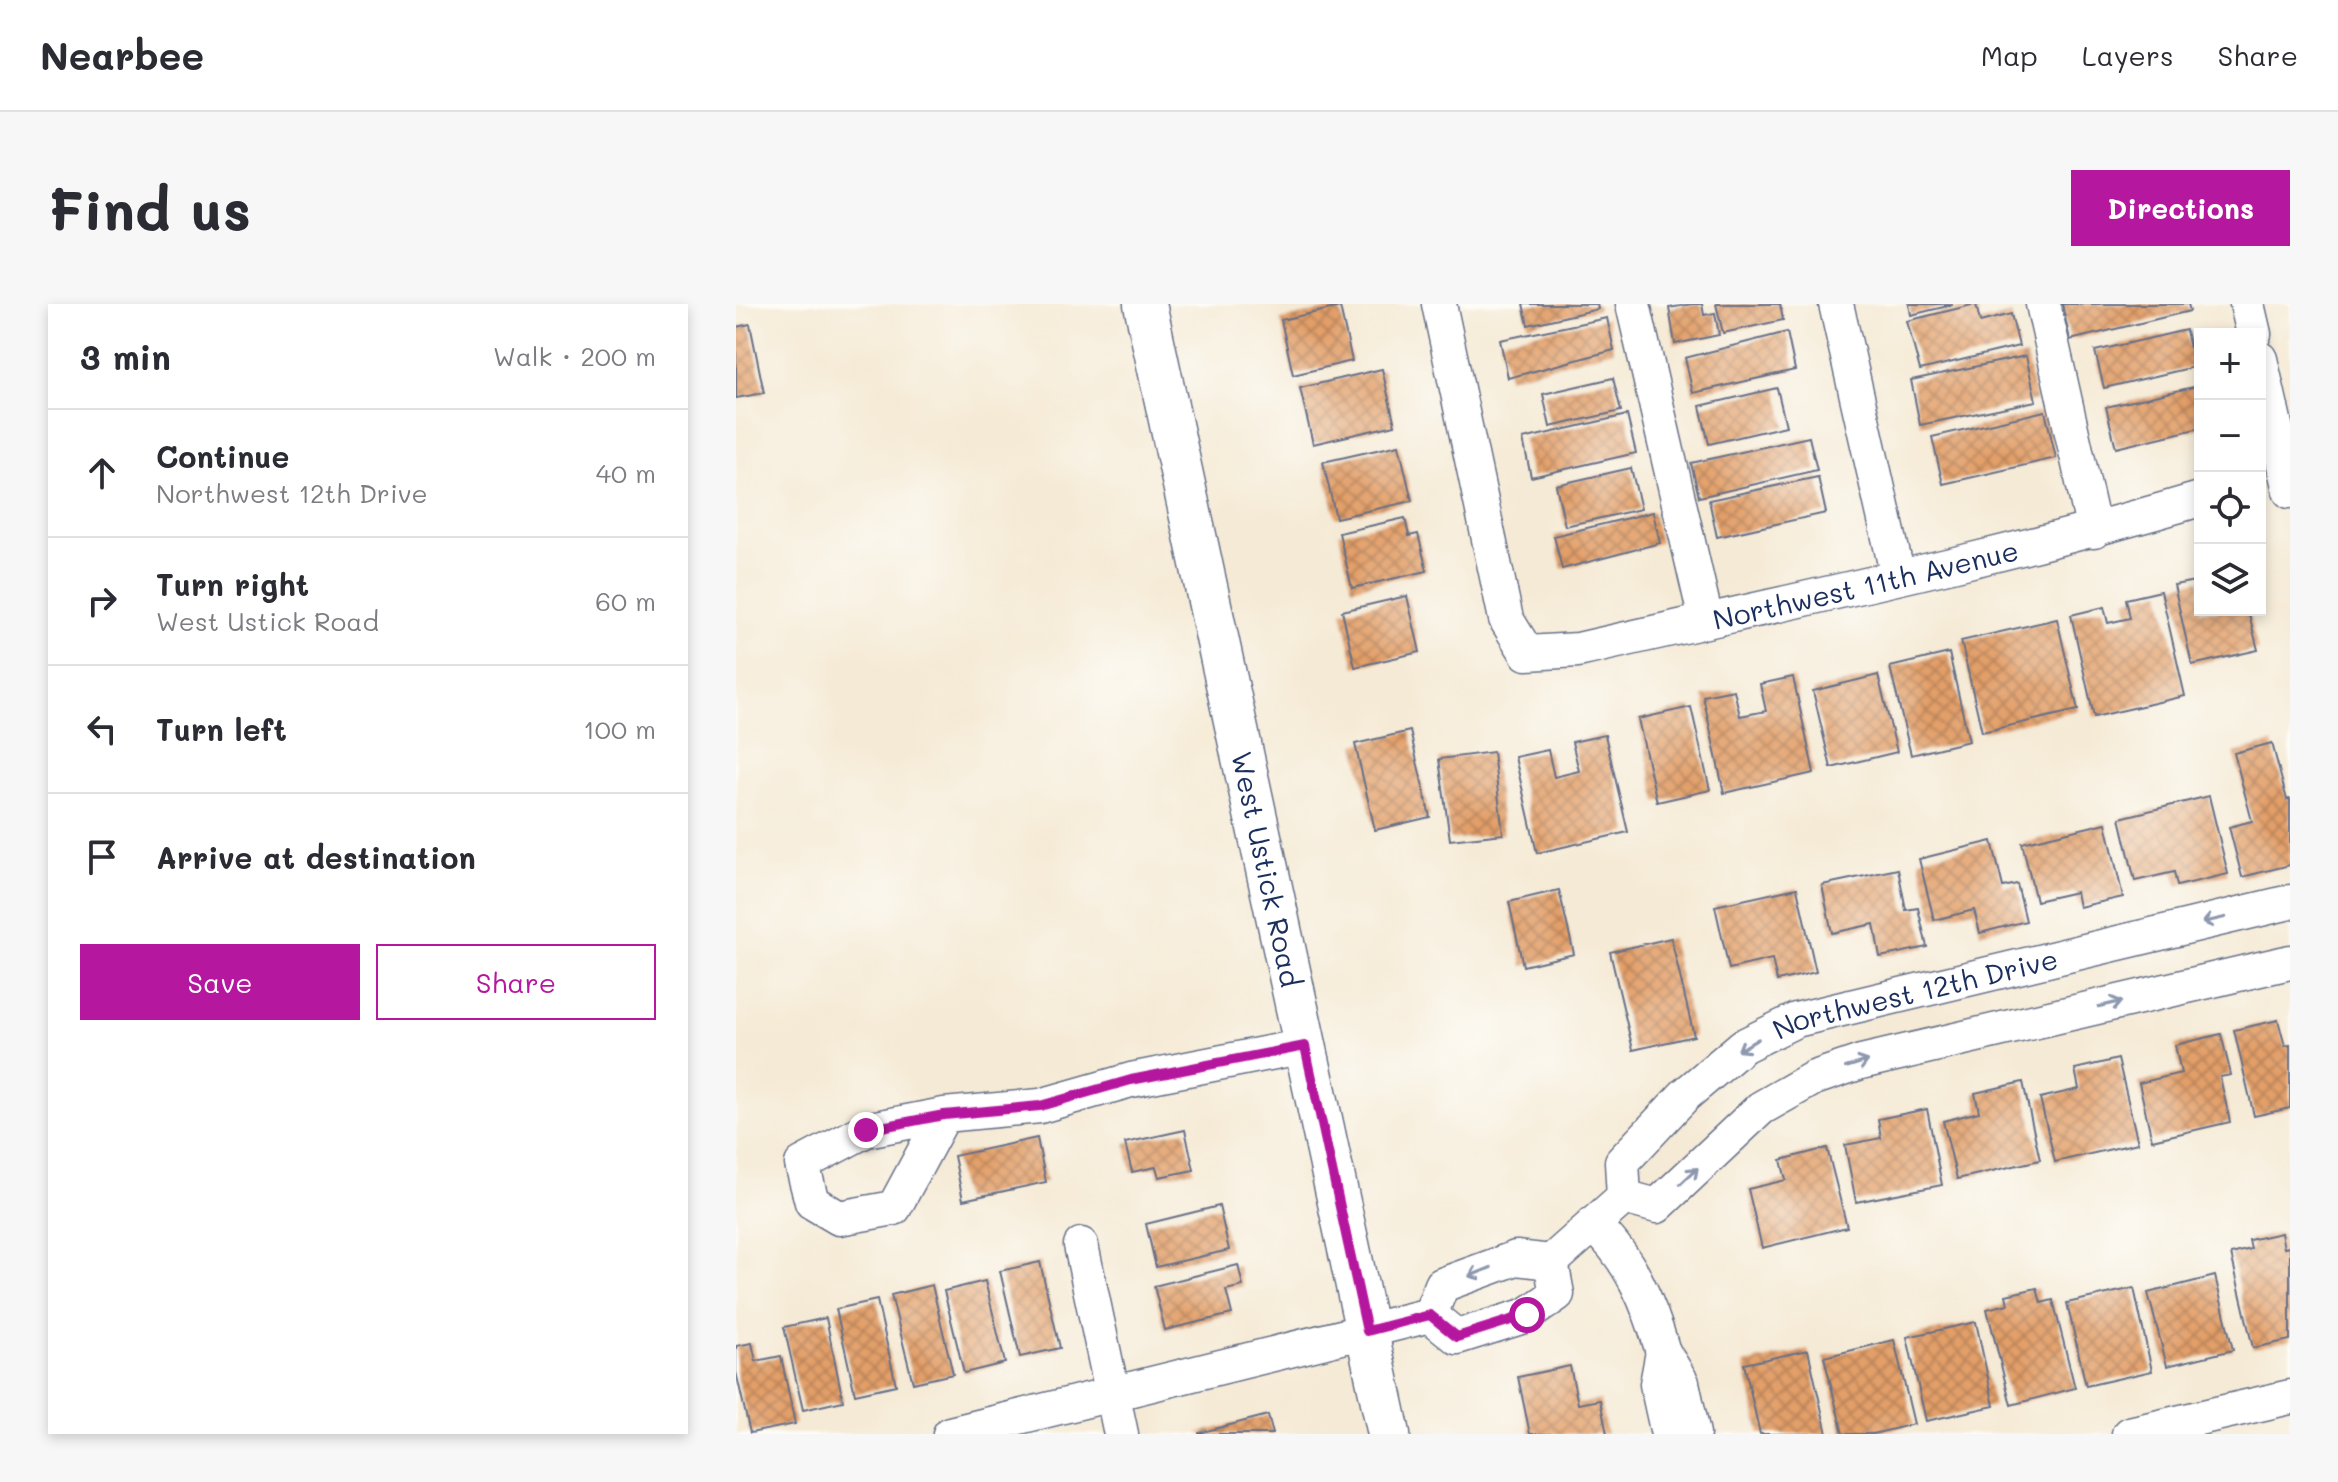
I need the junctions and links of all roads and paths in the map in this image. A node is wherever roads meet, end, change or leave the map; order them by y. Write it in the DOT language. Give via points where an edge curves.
graph roads {
  1 [pos="1145,304"];
  2 [pos="1439,304"];
  3 [pos="1633,304"];
  4 [pos="1836,304"];
  5 [pos="2043,304"];
  6 [pos="2247,304"];
  7 [pos="2253,328"];
  8 [pos="2266,392"];
  9 [pos="2282,479"];
  10 [pos="2194,501"];
  11 [pos="2094,531"];
  12 [pos="1898,577"];
  13 [pos="1706,620"];
  14 [pos="2290,902"];
  15 [pos="2290,962"];
  16 [pos="1305,1046"];
  17 [pos="944,1115"];
  18 [pos="1624,1197"];
  19 [pos="1593,1224"];
  20 [pos="1081,1245"];
  21 [pos="1551,1262"];
  22 [pos="1430,1315"];
  23 [pos="1367,1331"];
  24 [pos="1663,1352"];
  25 [pos="1113,1394"];
  26 [pos="2290,1397"];
  27 [pos="950,1434"];
  28 [pos="1121,1434"];
  29 [pos="1389,1434"];
  30 [pos="1668,1434"];
  31 [pos="1693,1434"];
  32 [pos="2129,1434"];
  1 -- 16 [label="main road, West Ustick Road"];
  2 -- 13 [label="street, Northwest 11th Avenue" via="1506,619 1527,653 1578,650"];
  3 -- 13 [label="street"];
  4 -- 12 [label="street"];
  5 -- 11 [label="street"];
  6 -- 7 [label="street"];
  8 -- 9 [label="street"];
  10 -- 11 [label="street, Northwest 11th Avenue"];
  11 -- 12 [label="street, Northwest 11th Avenue"];
  12 -- 13 [label="street, Northwest 11th Avenue"];
  14 -- 18 [label="street, Northwest 12th Drive, one-way" via="1796,1020 1743,1046 1685,1095 1622,1162"];
  18 -- 15 [label="street, Northwest 12th Drive, one-way" via="1657,1206 1761,1108 1814,1078 1861,1062"];
  16 -- 17 [label="street" via="1131,1080 1040,1106"];
  16 -- 23 [label="main road, West Ustick Road"];
  18 -- 19 [label="street"];
  19 -- 21 [label="street"];
  19 -- 24 [label="street" via="1615,1245 1649,1303"];
  20 -- 25 [label="street"];
  21 -- 22 [label="street, one-way" via="1516,1258 1442,1285"];
  21 -- 22 [label="street" via="1557,1294 1527,1315 1457,1337"];
  22 -- 23 [label="street"];
  23 -- 25 [label="street"];
  23 -- 29 [label="main road, West Ustick Road"];
  24 -- 30 [label="street" via="1657,1384"];
  24 -- 31 [label="street" via="1682,1383"];
  25 -- 27 [label="street"];
  25 -- 28 [label="street"];
  26 -- 32 [label="street"];
}
